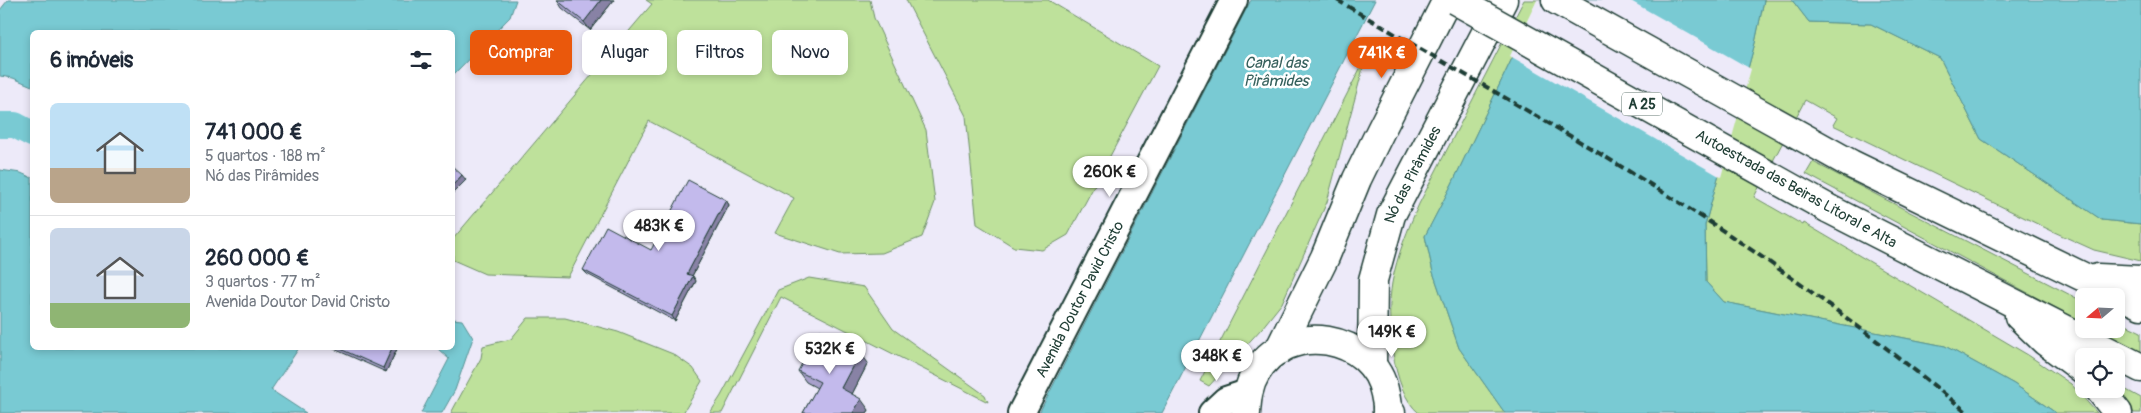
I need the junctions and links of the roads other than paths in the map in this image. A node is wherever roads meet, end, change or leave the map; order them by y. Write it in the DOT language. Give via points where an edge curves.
graph roads {
  1 [pos="1234,0"];
  2 [pos="1447,0"];
  3 [pos="1456,0"];
  4 [pos="1503,0"];
  5 [pos="1556,0"];
  6 [pos="2086,278"];
  7 [pos="2141,280"];
  8 [pos="2000,298"];
  9 [pos="2141,305"];
  10 [pos="1279,350"];
  11 [pos="2075,363"];
  12 [pos="1372,365"];
  13 [pos="2141,368"];
  14 [pos="2107,398"];
  15 [pos="1246,403"];
  16 [pos="1389,412"];
  17 [pos="1021,413"];
  18 [pos="1212,413"];
  19 [pos="2118,413"];
  1 -- 17 [label="street, Avenida Doutor David Cristo"];
  2 -- 10 [label="main road, Nó das Pirâmides" via="1399,91 1357,179 1325,257"];
  3 -- 8 [label="main road, Autoestrada das Beiras Litoral e Alta / A 25, bridge" via="1829,209"];
  4 -- 12 [label="main road, Nó das Pirâmides" via="1390,215 1373,280"];
  5 -- 6 [label="main road" via="1851,164"];
  6 -- 7 [label="main road"];
  6 -- 9 [label="main road"];
  8 -- 11 [label="main road" via="2045,341"];
  8 -- 13 [label="main road, Autoestrada das Beiras Litoral e Alta / A 25"];
  10 -- 12 [label="main road, Nó das Pirâmides" via="1290,343 1312,338 1334,341 1355,350"];
  10 -- 15 [label="main road, Nó das Pirâmides" via="1256,372"];
  12 -- 16 [label="main road, Nó das Pirâmides" via="1383,385"];
  14 -- 19 [label="main road"];
  15 -- 18 [label="street" via="1226,400"];
}
